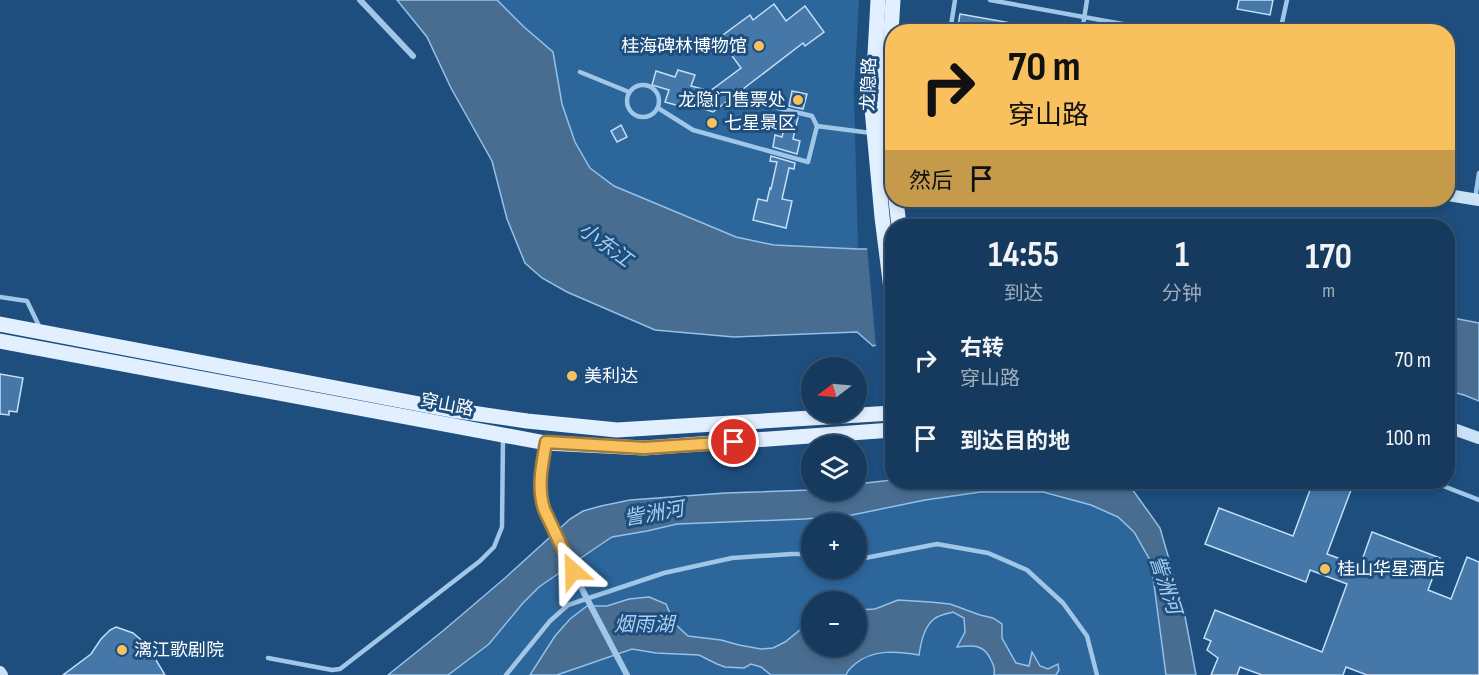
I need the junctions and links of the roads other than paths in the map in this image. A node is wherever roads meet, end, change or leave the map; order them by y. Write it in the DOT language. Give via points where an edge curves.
graph roads {
  1 [pos="360,0"];
  2 [pos="878,0"];
  3 [pos="893,0"];
  4 [pos="955,0"];
  5 [pos="990,0"];
  6 [pos="1087,0"];
  7 [pos="1287,0"];
  8 [pos="1084,17"];
  9 [pos="891,24"];
  10 [pos="951,24"];
  11 [pos="1083,24"];
  12 [pos="1123,24"];
  13 [pos="1282,24"];
  14 [pos="413,56"];
  15 [pos="580,72"];
  16 [pos="885,89"];
  17 [pos="629,92"];
  18 [pos="658,108"];
  19 [pos="778,108"];
  20 [pos="883,111"];
  21 [pos="817,126"];
  22 [pos="874,133"];
  23 [pos="1479,172"];
  24 [pos="885,183"];
  25 [pos="1455,196"];
  26 [pos="1477,200"];
  27 [pos="0,297"];
  28 [pos="0,324"];
  29 [pos="42,331"];
  30 [pos="0,341"];
  31 [pos="885,413"];
  32 [pos="1455,429"];
  33 [pos="885,431"];
  34 [pos="503,435"];
  35 [pos="1479,438"];
  36 [pos="546,442"];
  37 [pos="1451,489"];
  38 [pos="1479,500"];
  39 [pos="801,554"];
  40 [pos="867,558"];
  41 [pos="268,658"];
  42 [pos="506,675"];
  43 [pos="627,675"];
  44 [pos="1097,675"];
  1 -- 14 [label="street"];
  2 -- 20 [label="main road"];
  3 -- 9 [label="main road, 龙隐路"];
  4 -- 10 [label="lane"];
  5 -- 8 [label="lane"];
  6 -- 8 [label="lane"];
  7 -- 13 [label="lane"];
  8 -- 11 [label="lane"];
  8 -- 12 [label="lane"];
  15 -- 17 [label="lane"];
  16 -- 20 [label="main road, 龙隐路"];
  17 -- 18 [label="lane" via="637,86 653,87 659,96"];
  17 -- 18 [label="lane" via="628,108 636,116 647,117"];
  18 -- 21 [label="lane" via="693,130 808,162"];
  19 -- 21 [label="lane" via="812,116"];
  20 -- 22 [label="main road, 龙隐路"];
  21 -- 22 [label="lane"];
  22 -- 24 [label="main road, 龙隐路"];
  23 -- 26 [label="lane"];
  25 -- 26 [label="main road"];
  27 -- 29 [label="lane" via="27,301"];
  28 -- 29 [label="main road, 穿山路"];
  29 -- 31 [label="main road, 穿山路" via="452,410 617,430"];
  30 -- 34 [label="main road, 穿山路"];
  32 -- 35 [label="main road"];
  33 -- 36 [label="main road, 穿山路" via="644,448"];
  34 -- 36 [label="main road, 穿山路"];
  34 -- 41 [label="lane" via="502,527 494,547 480,561 340,669"];
  36 -- 43 [label="street, bridge" via="540,489 544,509"];
  37 -- 38 [label="lane"];
  39 -- 42 [label="lane" via="732,558 664,573 568,605"];
  40 -- 44 [label="lane" via="937,544 988,553 1027,570 1063,603 1087,636"];
}
